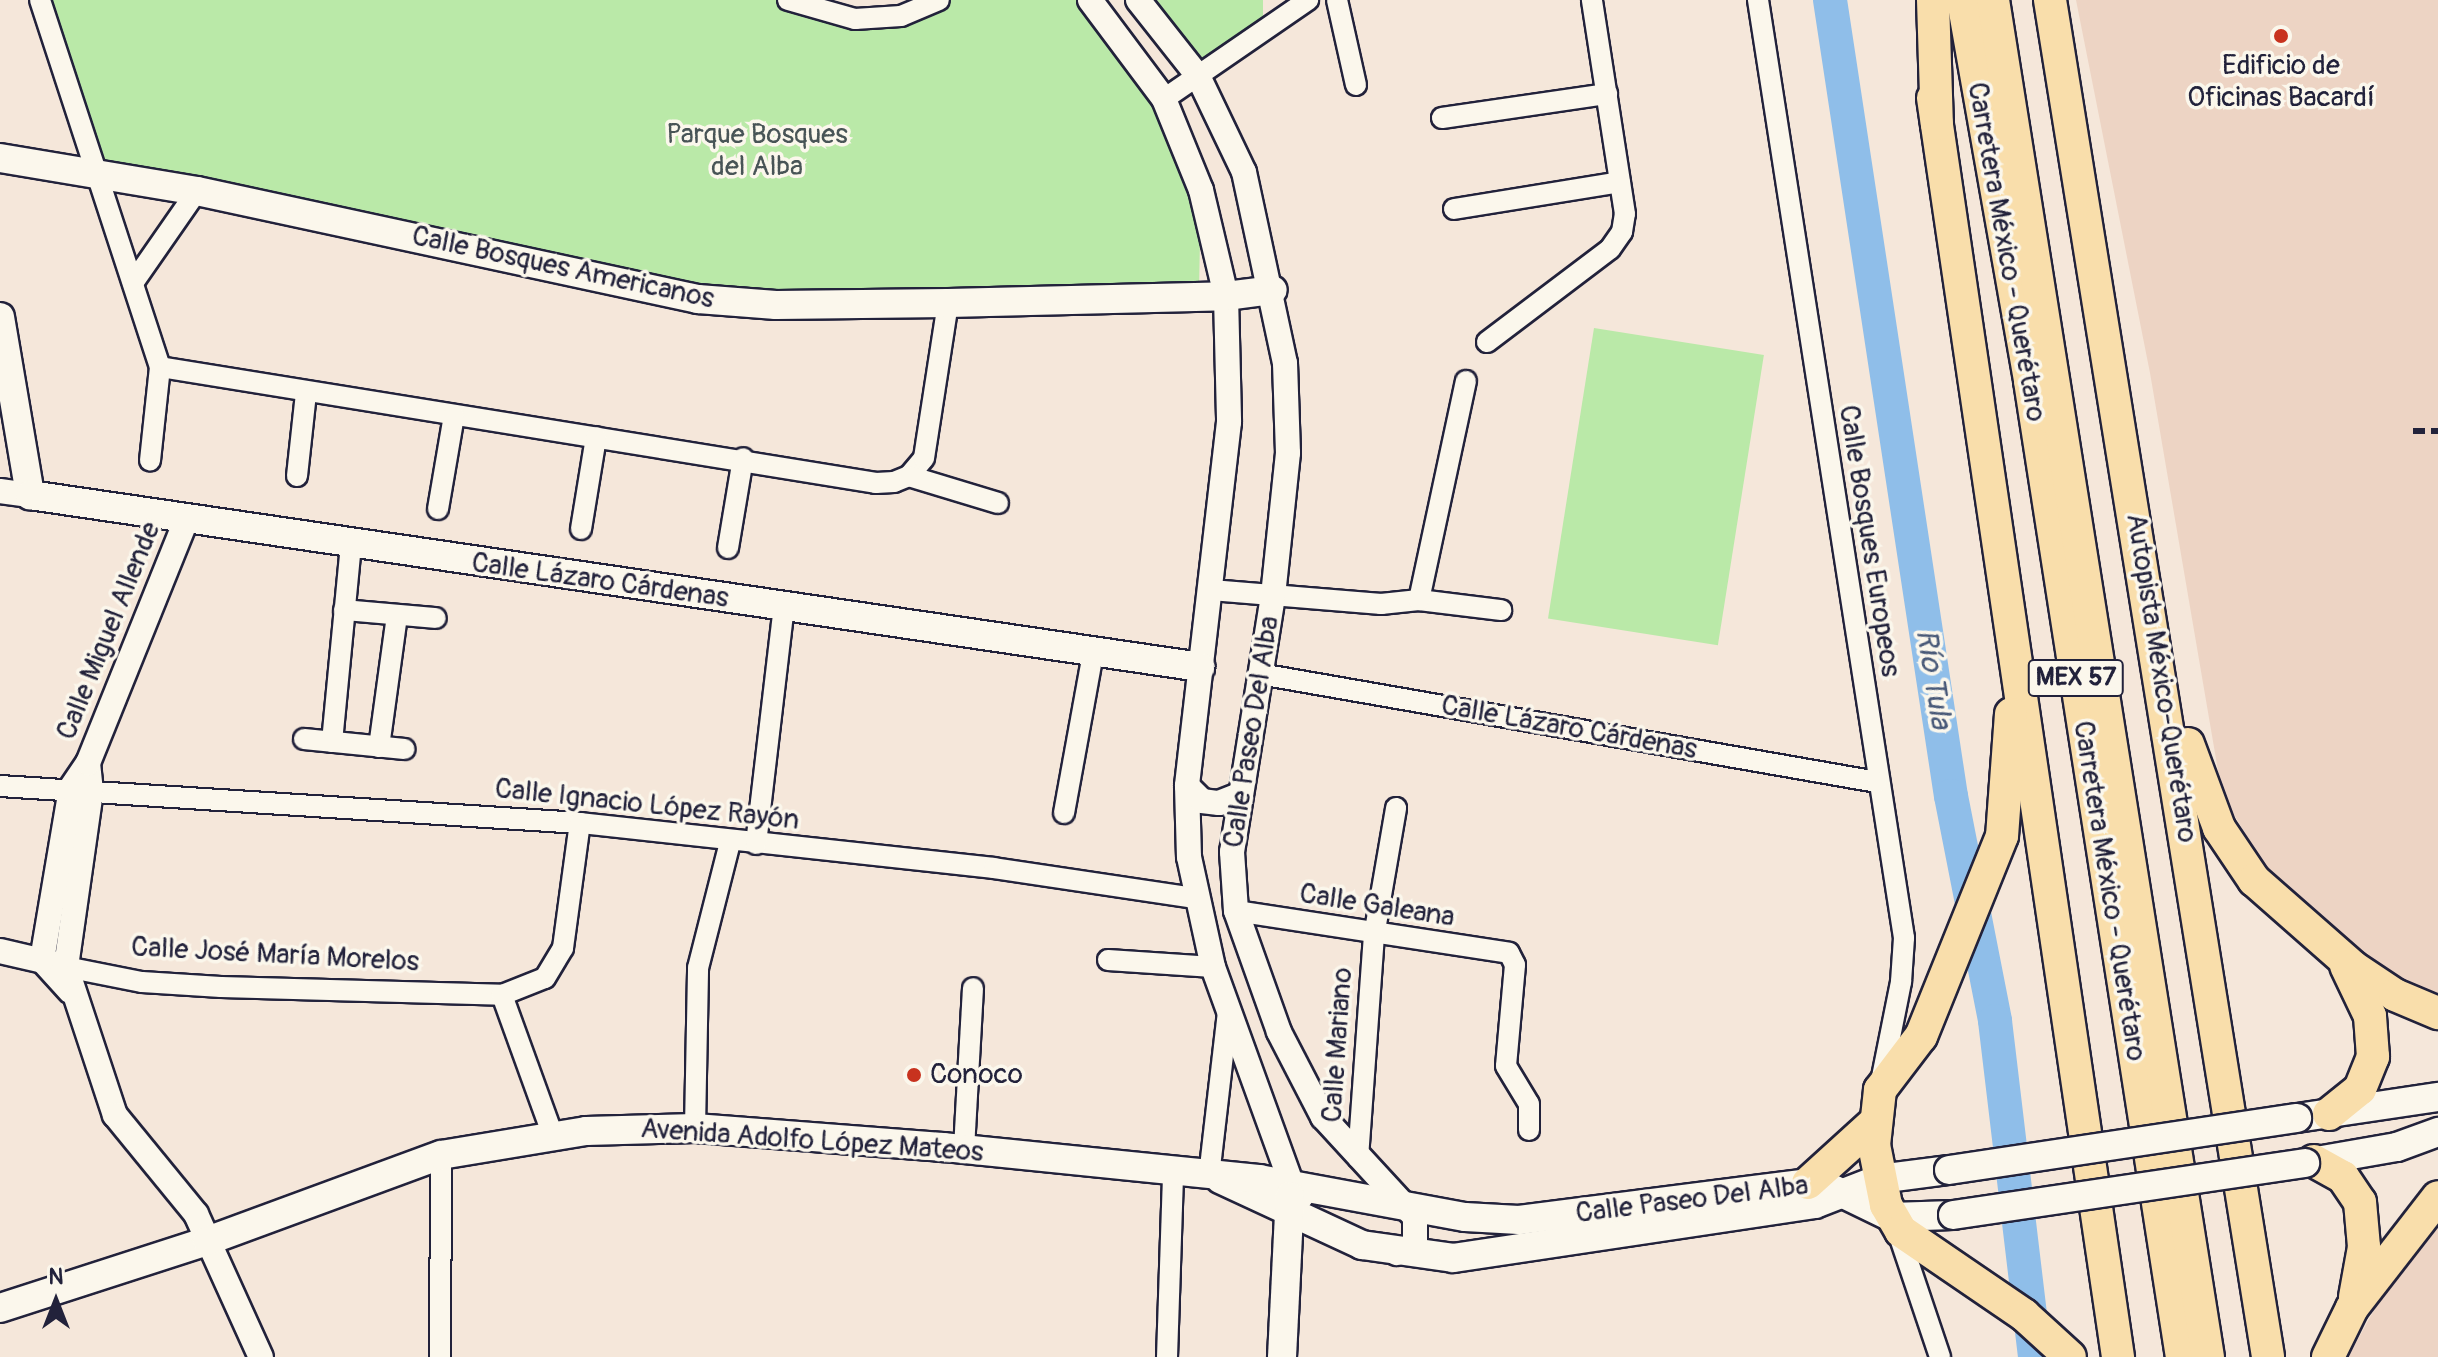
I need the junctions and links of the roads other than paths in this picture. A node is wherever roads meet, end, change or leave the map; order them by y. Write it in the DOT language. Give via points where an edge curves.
graph roads {
  1 [pos="40,0"];
  2 [pos="788,0"];
  3 [pos="939,0"];
  4 [pos="1090,0"];
  5 [pos="1138,0"];
  6 [pos="1308,0"];
  7 [pos="1337,0"];
  8 [pos="1592,0"];
  9 [pos="1758,0"];
  10 [pos="1917,0"];
  11 [pos="1933,0"];
  12 [pos="1963,0"];
  13 [pos="1993,0"];
  14 [pos="2050,0"];
  15 [pos="1198,76"];
  16 [pos="1356,85"];
  17 [pos="1607,94"];
  18 [pos="1164,99"];
  19 [pos="1442,118"];
  20 [pos="1937,124"];
  21 [pos="0,158"];
  22 [pos="100,172"];
  23 [pos="1620,182"];
  24 [pos="197,191"];
  25 [pos="1454,209"];
  26 [pos="133,283"];
  27 [pos="1273,290"];
  28 [pos="1226,296"];
  29 [pos="948,303"];
  30 [pos="0,317"];
  31 [pos="1487,342"];
  32 [pos="160,367"];
  33 [pos="1466,381"];
  34 [pos="306,393"];
  35 [pos="454,415"];
  36 [pos="596,437"];
  37 [pos="743,458"];
  38 [pos="150,460"];
  39 [pos="297,476"];
  40 [pos="909,476"];
  41 [pos="0,491"];
  42 [pos="30,495"];
  43 [pos="998,503"];
  44 [pos="438,509"];
  45 [pos="186,521"];
  46 [pos="581,529"];
  47 [pos="351,546"];
  48 [pos="728,548"];
  49 [pos="2147,587"];
  50 [pos="1211,590"];
  51 [pos="1273,596"];
  52 [pos="1419,600"];
  53 [pos="784,606"];
  54 [pos="344,610"];
  55 [pos="1501,610"];
  56 [pos="397,615"];
  57 [pos="436,618"];
  58 [pos="2014,628"];
  59 [pos="1093,654"];
  60 [pos="1200,667"];
  61 [pos="1260,674"];
  62 [pos="304,739"];
  63 [pos="332,742"];
  64 [pos="379,747"];
  65 [pos="405,749"];
  66 [pos="1877,782"];
  67 [pos="0,786"];
  68 [pos="1187,786"];
  69 [pos="81,790"];
  70 [pos="1239,795"];
  71 [pos="1396,808"];
  72 [pos="1064,813"];
  73 [pos="580,823"];
  74 [pos="730,842"];
  75 [pos="756,844"];
  76 [pos="1194,898"];
  77 [pos="1236,911"];
  78 [pos="1374,936"];
  79 [pos="0,951"];
  80 [pos="2334,951"];
  81 [pos="1108,960"];
  82 [pos="54,963"];
  83 [pos="1213,967"];
  84 [pos="973,988"];
  85 [pos="502,995"];
  86 [pos="1228,1007"];
  87 [pos="2438,1013"];
  88 [pos="1880,1090"];
  89 [pos="2438,1097"];
  90 [pos="2329,1114"];
  91 [pos="1873,1124"];
  92 [pos="695,1128"];
  93 [pos="1529,1130"];
  94 [pos="2438,1132"];
  95 [pos="552,1133"];
  96 [pos="964,1149"];
  97 [pos="441,1155"];
  98 [pos="1358,1158"];
  99 [pos="2310,1162"];
  100 [pos="1173,1172"];
  101 [pos="1214,1177"];
  102 [pos="1879,1179"];
  103 [pos="1291,1183"];
  104 [pos="1808,1183"];
  105 [pos="1842,1192"];
  106 [pos="2438,1197"];
  107 [pos="1406,1206"];
  108 [pos="1287,1212"];
  109 [pos="1891,1217"];
  110 [pos="1340,1234"];
  111 [pos="207,1241"];
  112 [pos="1397,1253"];
  113 [pos="0,1308"];
  114 [pos="2352,1308"];
  115 [pos="2118,1352"];
  116 [pos="2069,1356"];
  117 [pos="261,1357"];
  118 [pos="440,1357"];
  119 [pos="1167,1357"];
  120 [pos="1282,1357"];
  121 [pos="1940,1357"];
  122 [pos="2182,1357"];
  123 [pos="2208,1357"];
  124 [pos="2268,1357"];
  125 [pos="2328,1357"];
  1 -- 22 [label="street"];
  2 -- 3 [label="street" via="855,19 901,16"];
  4 -- 18 [label="street, Calle Paseo Del Alba"];
  5 -- 15 [label="street, Calle Paseo Del Alba"];
  6 -- 15 [label="street"];
  7 -- 16 [label="street"];
  8 -- 17 [label="street"];
  9 -- 66 [label="street, Calle Bosques Europeos"];
  10 -- 20 [label="main road"];
  11 -- 20 [label="main road"];
  12 -- 122 [label="main road, Carretera México - Querétaro / MEX 57" via="2030,381"];
  13 -- 123 [label="main road, Carretera México - Querétaro / MEX 57"];
  14 -- 49 [label="main road, Autopista México-Querétaro"];
  15 -- 18 [label="street"];
  15 -- 27 [label="street, Calle Paseo Del Alba" via="1244,172"];
  17 -- 19 [label="street"];
  17 -- 23 [label="street"];
  18 -- 28 [label="street, Calle Paseo Del Alba" via="1201,190"];
  20 -- 58 [label="main road"];
  21 -- 22 [label="main road, Calle Bosques Americanos"];
  22 -- 24 [label="main road, Calle Bosques Americanos"];
  22 -- 26 [label="street"];
  23 -- 25 [label="street"];
  23 -- 31 [label="street" via="1625,214 1622,232 1610,249"];
  24 -- 26 [label="street"];
  24 -- 29 [label="main road, Calle Bosques Americanos" via="698,299 776,305"];
  26 -- 32 [label="street"];
  27 -- 28 [label="main road, Calle Bosques Americanos"];
  27 -- 51 [label="street, Calle Paseo Del Alba" via="1289,408"];
  28 -- 29 [label="main road, Calle Bosques Americanos"];
  28 -- 50 [label="street, Calle Paseo Del Alba" via="1229,422"];
  29 -- 40 [label="street" via="924,458"];
  30 -- 42 [label="main road"];
  32 -- 34 [label="street"];
  32 -- 38 [label="street"];
  33 -- 52 [label="street"];
  34 -- 35 [label="street"];
  34 -- 39 [label="street"];
  35 -- 36 [label="street"];
  35 -- 44 [label="street"];
  36 -- 37 [label="street"];
  36 -- 46 [label="street"];
  37 -- 40 [label="street" via="876,483"];
  37 -- 48 [label="street"];
  40 -- 43 [label="street"];
  41 -- 42 [label="street, Calle Lázaro Cárdenas"];
  42 -- 45 [label="main road, Calle Lázaro Cárdenas"];
  45 -- 47 [label="main road, Calle Lázaro Cárdenas"];
  45 -- 69 [label="street, Calle Miguel Allende"];
  47 -- 53 [label="main road, Calle Lázaro Cárdenas"];
  47 -- 54 [label="street"];
  49 -- 80 [label="main road" via="2173,668 2189,749 2219,828 2254,880"];
  49 -- 124 [label="main road, Autopista México-Querétaro"];
  50 -- 51 [label="street"];
  50 -- 60 [label="street, Calle Paseo Del Alba"];
  51 -- 52 [label="street" via="1381,604"];
  51 -- 61 [label="street, Calle Paseo Del Alba"];
  52 -- 55 [label="street"];
  53 -- 59 [label="main road, Calle Lázaro Cárdenas"];
  53 -- 75 [label="street"];
  54 -- 56 [label="street"];
  54 -- 63 [label="street"];
  56 -- 57 [label="street"];
  56 -- 64 [label="street"];
  58 -- 88 [label="main road" via="2008,806 1996,850 1927,1023"];
  58 -- 115 [label="main road"];
  59 -- 60 [label="main road, Calle Lázaro Cárdenas"];
  59 -- 72 [label="street"];
  60 -- 68 [label="street, Calle Paseo Del Alba"];
  61 -- 66 [label="street, Calle Lázaro Cárdenas"];
  61 -- 70 [label="street, Calle Paseo Del Alba"];
  62 -- 63 [label="street"];
  63 -- 64 [label="street"];
  64 -- 65 [label="street"];
  66 -- 88 [label="street, Calle Bosques Europeos" via="1904,950"];
  67 -- 69 [label="street, Calle Ignacio López Rayón"];
  68 -- 70 [label="street" via="1202,801 1219,803"];
  68 -- 76 [label="street, Calle Paseo Del Alba"];
  69 -- 73 [label="street, Calle Ignacio López Rayón"];
  69 -- 82 [label="street, Calle Miguel Allende"];
  70 -- 77 [label="street, Calle Paseo Del Alba" via="1232,852"];
  71 -- 78 [label="street, Calle Mariano"];
  73 -- 74 [label="street, Calle Ignacio López Rayón"];
  73 -- 85 [label="street, Calle José María Morelos" via="563,948 545,978"];
  74 -- 75 [label="street, Calle Ignacio López Rayón"];
  74 -- 92 [label="street" via="698,968"];
  75 -- 76 [label="street, Calle Ignacio López Rayón" via="994,868"];
  76 -- 83 [label="street, Calle Paseo Del Alba"];
  77 -- 78 [label="street, Calle Galeana"];
  77 -- 98 [label="street, Calle Paseo Del Alba" via="1252,968 1300,1077 1323,1117"];
  78 -- 93 [label="street, Calle Galeana" via="1509,953 1515,965 1506,1066 1529,1104"];
  78 -- 98 [label="street, Calle Mariano"];
  79 -- 82 [label="street, Calle José María Morelos"];
  80 -- 87 [label="main road" via="2373,982"];
  80 -- 90 [label="main road" via="2364,999 2374,1045 2360,1089"];
  81 -- 83 [label="street"];
  82 -- 85 [label="street, Calle José María Morelos" via="142,982"];
  82 -- 111 [label="street" via="79,1002 115,1115 196,1214"];
  83 -- 86 [label="street, Calle Paseo Del Alba"];
  84 -- 96 [label="street"];
  85 -- 95 [label="street"];
  86 -- 101 [label="street"];
  86 -- 103 [label="street, Calle Paseo Del Alba"];
  88 -- 91 [label="main road"];
  89 -- 90 [label="main road"];
  90 -- 102 [label="main road, bridge"];
  91 -- 102 [label="main road"];
  91 -- 104 [label="main road"];
  92 -- 95 [label="main road, Avenida Adolfo López Mateos"];
  92 -- 96 [label="main road, Avenida Adolfo López Mateos"];
  94 -- 99 [label="main road, Calle Paseo Del Alba" via="2397,1147"];
  95 -- 97 [label="main road, Avenida Adolfo López Mateos"];
  96 -- 100 [label="main road, Avenida Adolfo López Mateos"];
  97 -- 111 [label="main road, Avenida Adolfo López Mateos"];
  97 -- 118 [label="street"];
  98 -- 107 [label="street, Calle Paseo Del Alba"];
  99 -- 109 [label="main road, Calle Paseo Del Alba, bridge" via="1953,1215"];
  99 -- 114 [label="main road" via="2343,1177 2363,1211 2363,1257"];
  100 -- 101 [label="main road, Avenida Adolfo López Mateos"];
  100 -- 119 [label="street"];
  101 -- 103 [label="main road, Avenida Adolfo López Mateos"];
  101 -- 108 [label="main road, Avenida Adolfo López Mateos"];
  102 -- 105 [label="main road, Avenida Adolfo López Mateos"];
  102 -- 109 [label="main road"];
  103 -- 107 [label="main road, Avenida Adolfo López Mateos"];
  103 -- 108 [label="main road"];
  103 -- 110 [label="street, Calle Paseo Del Alba"];
  104 -- 105 [label="main road, Calle Paseo Del Alba"];
  104 -- 107 [label="main road, Calle Paseo Del Alba" via="1519,1220"];
  105 -- 109 [label="main road, Calle Paseo Del Alba"];
  105 -- 112 [label="main road, Avenida Adolfo López Mateos" via="1815,1204 1504,1254 1453,1258"];
  106 -- 114 [label="main road"];
  107 -- 112 [label="street" via="1415,1217 1418,1237 1415,1245"];
  108 -- 110 [label="main road, Avenida Adolfo López Mateos"];
  108 -- 120 [label="main road"];
  109 -- 116 [label="main road"];
  109 -- 121 [label="street"];
  110 -- 112 [label="main road, Avenida Adolfo López Mateos"];
  111 -- 113 [label="main road, Avenida Adolfo López Mateos"];
  111 -- 117 [label="street"];
  114 -- 125 [label="main road"];
}
